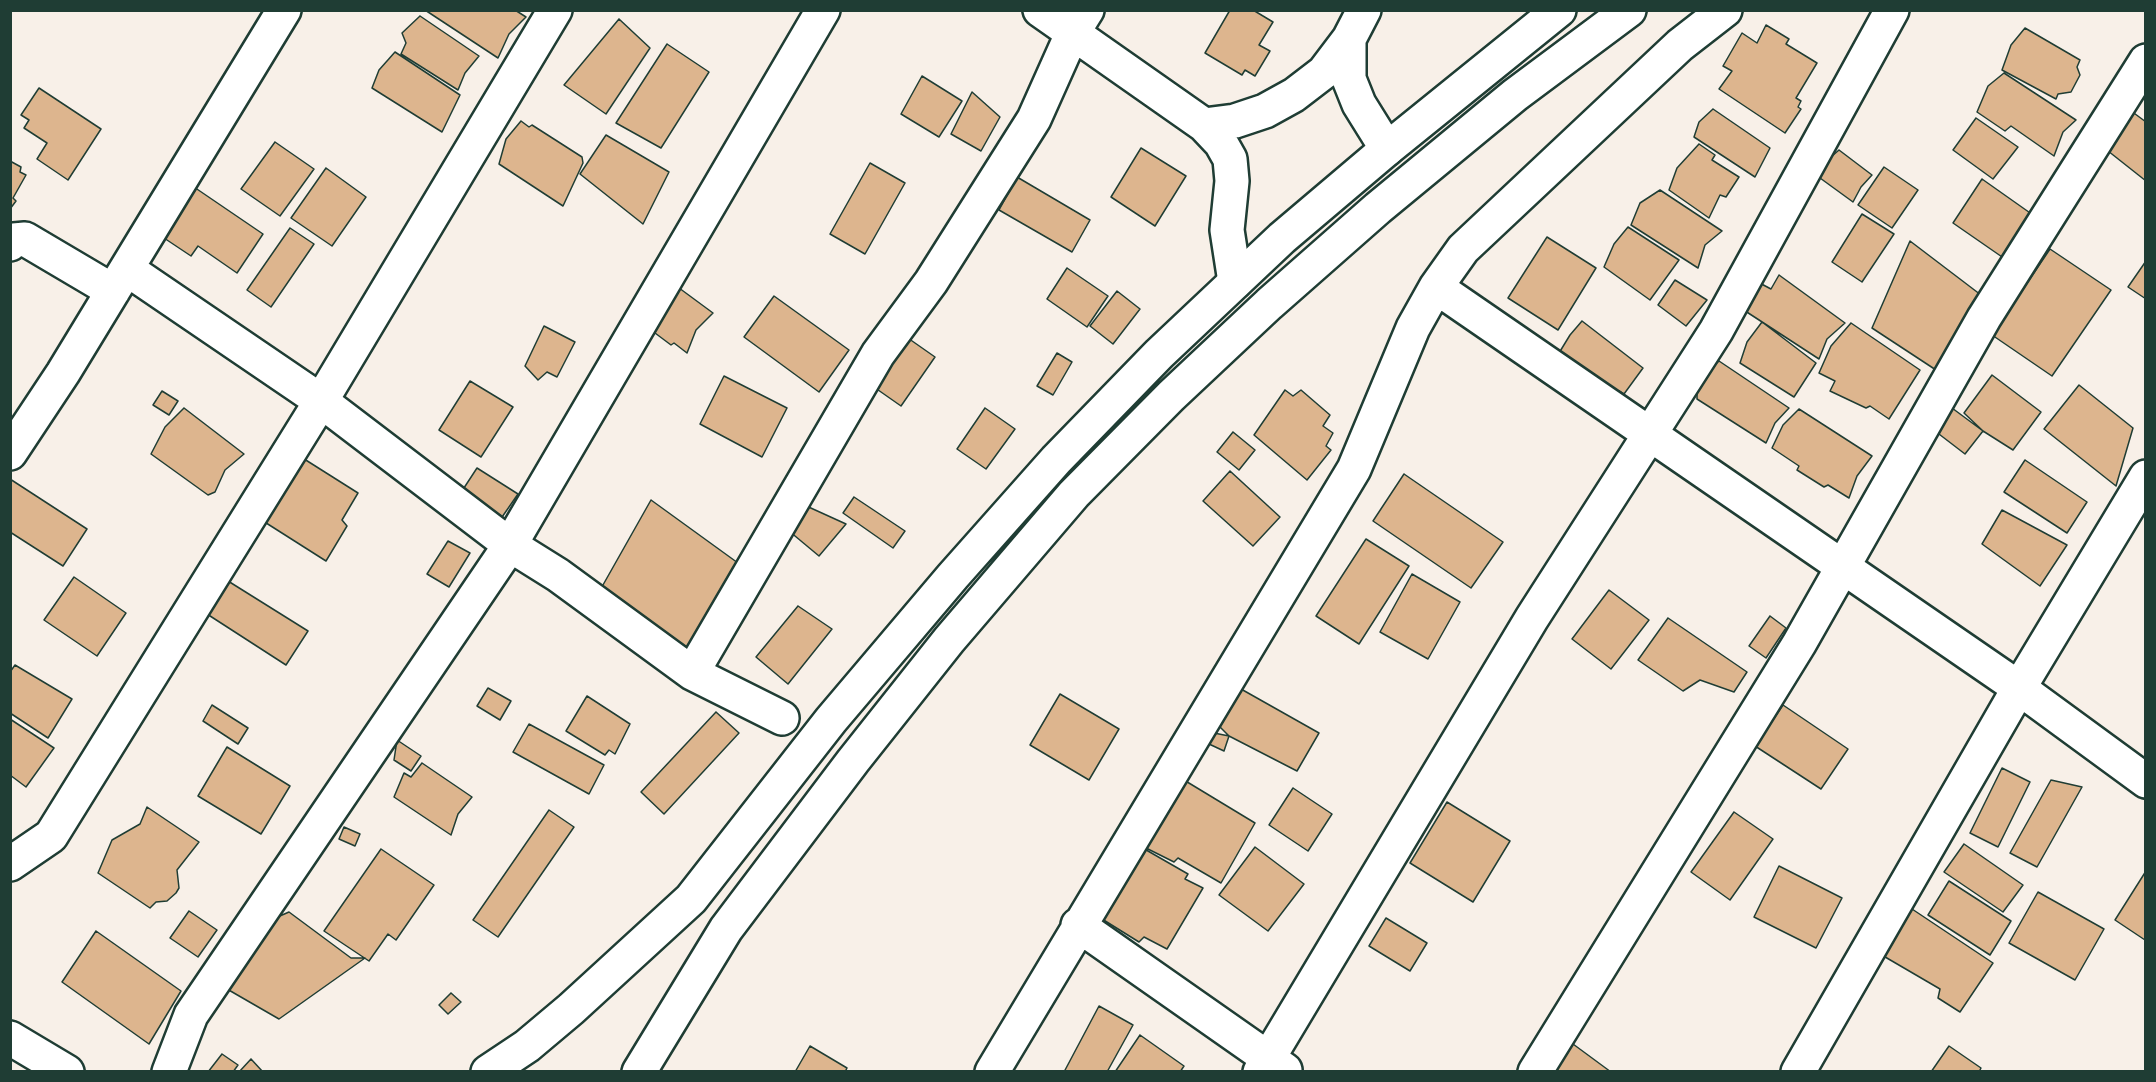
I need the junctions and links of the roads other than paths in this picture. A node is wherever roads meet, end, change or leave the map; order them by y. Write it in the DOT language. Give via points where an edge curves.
graph roads {
  1 [pos="284,10"];
  2 [pos="555,10"];
  3 [pos="1040,10"];
  4 [pos="1364,10"];
  5 [pos="1559,10"];
  6 [pos="1629,10"];
  7 [pos="1725,10"];
  8 [pos="1892,10"];
  9 [pos="813,14"];
  10 [pos="1080,22"];
  11 [pos="1349,39"];
  12 [pos="2145,61"];
  13 [pos="1204,125"];
  14 [pos="1387,149"];
  15 [pos="10,244"];
  16 [pos="120,280"];
  17 [pos="1234,282"];
  18 [pos="1436,287"];
  19 [pos="321,401"];
  20 [pos="1650,434"];
  21 [pos="10,453"];
  22 [pos="2145,477"];
  23 [pos="510,545"];
  24 [pos="1844,566"];
  25 [pos="692,673"];
  26 [pos="2019,688"];
  27 [pos="782,718"];
  28 [pos="2145,781"];
  29 [pos="10,864"];
  30 [pos="1078,925"];
  31 [pos="10,1038"];
  32 [pos="1271,1067"];
  33 [pos="67,1071"];
  34 [pos="169,1071"];
  35 [pos="488,1071"];
  36 [pos="639,1071"];
  37 [pos="992,1071"];
  38 [pos="1535,1071"];
  39 [pos="1798,1071"];
  1 -- 16 [label="main road"];
  2 -- 19 [label="main road"];
  3 -- 10 [label="main road"];
  4 -- 11 [label="main road"];
  5 -- 14 [label="main road"];
  6 -- 36 [label="main road" via="1515,95 1378,208 1171,396 1074,494 949,640 726,929"];
  7 -- 18 [label="main road" via="1680,45 1463,249"];
  8 -- 20 [label="main road" via="1716,332"];
  9 -- 23 [label="main road"];
  10 -- 13 [label="main road"];
  10 -- 25 [label="main road" via="1034,119 931,282 878,354"];
  11 -- 13 [label="main road" via="1324,72 1294,95 1265,111 1235,121"];
  11 -- 14 [label="main road" via="1349,79 1359,104"];
  12 -- 24 [label="main road" via="1984,318"];
  13 -- 17 [label="main road" via="1230,159 1227,230"];
  14 -- 17 [label="main road"];
  15 -- 16 [label="main road" via="25,239"];
  16 -- 19 [label="main road"];
  16 -- 21 [label="main road"];
  17 -- 35 [label="main road" via="1056,460 953,576 831,720 691,899 571,1009 527,1046"];
  18 -- 20 [label="main road"];
  18 -- 30 [label="main road" via="1413,327 1354,469"];
  19 -- 23 [label="main road"];
  19 -- 29 [label="main road" via="51,836"];
  20 -- 24 [label="main road"];
  20 -- 32 [label="main road" via="1532,618"];
  22 -- 26 [label="main road"];
  23 -- 25 [label="main road" via="558,575"];
  23 -- 34 [label="main road" via="191,1015"];
  24 -- 26 [label="main road"];
  24 -- 38 [label="main road"];
  25 -- 27 [label="main road"];
  26 -- 28 [label="main road"];
  26 -- 39 [label="main road"];
  30 -- 32 [label="main road"];
  30 -- 37 [label="main road"];
  31 -- 33 [label="main road"];
}
